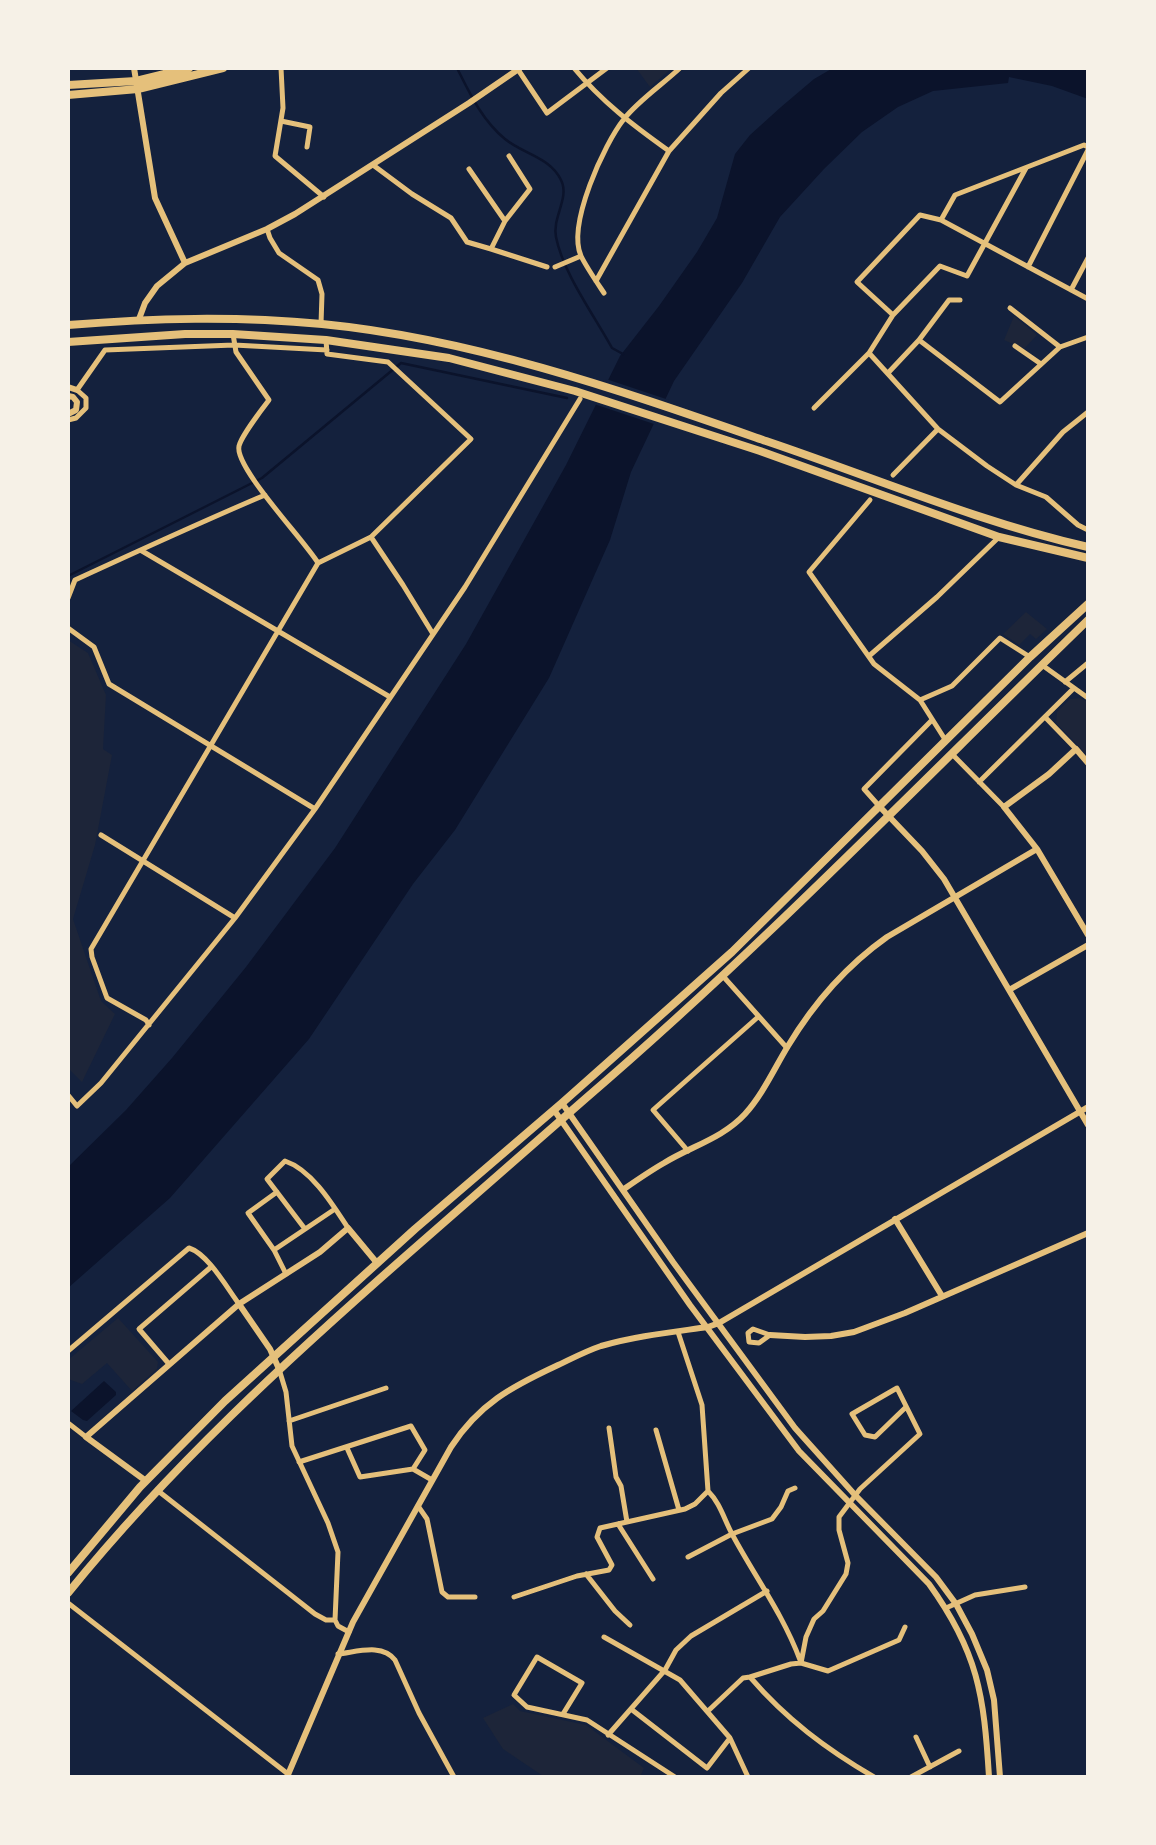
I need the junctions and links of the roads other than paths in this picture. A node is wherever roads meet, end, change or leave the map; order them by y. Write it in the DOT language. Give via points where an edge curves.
graph roads {
  1 [pos="134,68"];
  2 [pos="189,68"];
  3 [pos="223,68"];
  4 [pos="281,68"];
  5 [pos="575,68"];
  6 [pos="607,68"];
  7 [pos="680,68"];
  8 [pos="735,68"];
  9 [pos="749,68"];
  10 [pos="518,69"];
  11 [pos="740,74"];
  12 [pos="587,84"];
  13 [pos="68,85"];
  14 [pos="137,85"];
  15 [pos="68,95"];
  16 [pos="624,119"];
  17 [pos="281,121"];
  18 [pos="307,147"];
  19 [pos="1088,149"];
  20 [pos="669,151"];
  21 [pos="509,156"];
  22 [pos="373,165"];
  23 [pos="1026,168"];
  24 [pos="470,169"];
  25 [pos="324,197"];
  26 [pos="941,220"];
  27 [pos="505,221"];
  28 [pos="267,229"];
  29 [pos="986,244"];
  30 [pos="491,249"];
  31 [pos="581,256"];
  32 [pos="1088,258"];
  33 [pos="186,263"];
  34 [pos="557,266"];
  35 [pos="547,267"];
  36 [pos="1028,267"];
  37 [pos="596,281"];
  38 [pos="1071,290"];
  39 [pos="604,293"];
  40 [pos="1088,299"];
  41 [pos="960,300"];
  42 [pos="1010,308"];
  43 [pos="893,315"];
  44 [pos="139,319"];
  45 [pos="321,324"];
  46 [pos="68,325"];
  47 [pos="233,334"];
  48 [pos="1088,337"];
  49 [pos="326,340"];
  50 [pos="919,340"];
  51 [pos="68,342"];
  52 [pos="234,345"];
  53 [pos="1015,346"];
  54 [pos="1060,347"];
  55 [pos="327,350"];
  56 [pos="869,353"];
  57 [pos="1041,364"];
  58 [pos="888,373"];
  59 [pos="68,387"];
  60 [pos="77,390"];
  61 [pos="68,396"];
  62 [pos="580,399"];
  63 [pos="814,408"];
  64 [pos="1088,412"];
  65 [pos="68,414"];
  66 [pos="68,420"];
  67 [pos="938,429"];
  68 [pos="893,475"];
  69 [pos="1016,485"];
  70 [pos="264,494"];
  71 [pos="870,500"];
  72 [pos="1088,530"];
  73 [pos="370,537"];
  74 [pos="999,537"];
  75 [pos="1088,547"];
  76 [pos="142,551"];
  77 [pos="1088,558"];
  78 [pos="318,563"];
  79 [pos="68,598"];
  80 [pos="1088,604"];
  81 [pos="1088,620"];
  82 [pos="68,628"];
  83 [pos="279,631"];
  84 [pos="433,634"];
  85 [pos="869,656"];
  86 [pos="1030,657"];
  87 [pos="1088,663"];
  88 [pos="1042,666"];
  89 [pos="1065,682"];
  90 [pos="1074,688"];
  91 [pos="390,697"];
  92 [pos="1088,698"];
  93 [pos="920,700"];
  94 [pos="1045,717"];
  95 [pos="932,720"];
  96 [pos="946,741"];
  97 [pos="209,746"];
  98 [pos="1076,749"];
  99 [pos="953,754"];
  100 [pos="1088,763"];
  101 [pos="979,782"];
  102 [pos="880,807"];
  103 [pos="1004,807"];
  104 [pos="315,809"];
  105 [pos="889,816"];
  106 [pos="101,835"];
  107 [pos="1037,849"];
  108 [pos="142,862"];
  109 [pos="956,897"];
  110 [pos="235,918"];
  111 [pos="1088,935"];
  112 [pos="1088,946"];
  113 [pos="722,975"];
  114 [pos="1009,990"];
  115 [pos="758,1017"];
  116 [pos="149,1025"];
  117 [pos="787,1048"];
  118 [pos="69,1099"];
  119 [pos="562,1103"];
  120 [pos="1088,1107"];
  121 [pos="554,1110"];
  122 [pos="570,1112"];
  123 [pos="1080,1112"];
  124 [pos="561,1119"];
  125 [pos="1088,1125"];
  126 [pos="688,1151"];
  127 [pos="624,1189"];
  128 [pos="277,1192"];
  129 [pos="335,1209"];
  130 [pos="895,1219"];
  131 [pos="348,1228"];
  132 [pos="305,1229"];
  133 [pos="1088,1233"];
  134 [pos="274,1250"];
  135 [pos="377,1263"];
  136 [pos="211,1267"];
  137 [pos="286,1274"];
  138 [pos="942,1296"];
  139 [pos="239,1304"];
  140 [pos="719,1323"];
  141 [pos="708,1327"];
  142 [pos="678,1332"];
  143 [pos="770,1335"];
  144 [pos="68,1351"];
  145 [pos="274,1356"];
  146 [pos="169,1364"];
  147 [pos="279,1369"];
  148 [pos="386,1388"];
  149 [pos="906,1407"];
  150 [pos="289,1421"];
  151 [pos="68,1423"];
  152 [pos="608,1428"];
  153 [pos="656,1430"];
  154 [pos="86,1437"];
  155 [pos="347,1448"];
  156 [pos="299,1462"];
  157 [pos="413,1469"];
  158 [pos="432,1480"];
  159 [pos="146,1482"];
  160 [pos="795,1488"];
  161 [pos="157,1490"];
  162 [pos="708,1491"];
  163 [pos="855,1495"];
  164 [pos="848,1504"];
  165 [pos="418,1506"];
  166 [pos="679,1510"];
  167 [pos="626,1522"];
  168 [pos="618,1524"];
  169 [pos="732,1535"];
  170 [pos="688,1557"];
  171 [pos="68,1573"];
  172 [pos="586,1574"];
  173 [pos="653,1578"];
  174 [pos="1025,1587"];
  175 [pos="767,1591"];
  176 [pos="68,1593"];
  177 [pos="475,1597"];
  178 [pos="514,1597"];
  179 [pos="68,1603"];
  180 [pos="956,1604"];
  181 [pos="946,1608"];
  182 [pos="335,1620"];
  183 [pos="630,1625"];
  184 [pos="905,1627"];
  185 [pos="349,1632"];
  186 [pos="604,1637"];
  187 [pos="338,1654"];
  188 [pos="801,1663"];
  189 [pos="665,1670"];
  190 [pos="750,1677"];
  191 [pos="631,1709"];
  192 [pos="708,1711"];
  193 [pos="563,1714"];
  194 [pos="608,1735"];
  195 [pos="916,1737"];
  196 [pos="730,1738"];
  197 [pos="959,1751"];
  198 [pos="930,1767"];
  199 [pos="288,1776"];
  200 [pos="454,1777"];
  201 [pos="675,1777"];
  202 [pos="748,1777"];
  203 [pos="874,1777"];
  204 [pos="911,1777"];
  205 [pos="989,1777"];
  206 [pos="1000,1777"];
  1 -- 14 [label="street"];
  2 -- 14 [label="main road"];
  3 -- 14 [label="main road"];
  4 -- 17 [label="street"];
  5 -- 12 [label="street"];
  6 -- 12 [label="street"];
  7 -- 16 [label="street"];
  8 -- 11 [label="street"];
  9 -- 11 [label="street"];
  10 -- 12 [label="street" via="547,113"];
  10 -- 22 [label="street"];
  11 -- 20 [label="street"];
  12 -- 16 [label="street"];
  13 -- 14 [label="main road"];
  14 -- 15 [label="main road"];
  14 -- 33 [label="street" via="155,198"];
  16 -- 20 [label="street"];
  16 -- 31 [label="street" via="594,173 582,212"];
  17 -- 18 [label="street" via="310,127"];
  17 -- 25 [label="street" via="275,156"];
  19 -- 23 [label="street" via="1084,145"];
  19 -- 36 [label="street"];
  20 -- 37 [label="street"];
  21 -- 27 [label="street" via="530,189"];
  22 -- 25 [label="street"];
  22 -- 30 [label="street" via="451,218 467,242"];
  23 -- 26 [label="street" via="955,195"];
  23 -- 29 [label="street"];
  24 -- 27 [label="street"];
  25 -- 28 [label="street"];
  26 -- 29 [label="street"];
  26 -- 43 [label="street" via="920,215 856,282"];
  27 -- 30 [label="street"];
  28 -- 33 [label="street"];
  28 -- 45 [label="street" via="279,253 318,280"];
  29 -- 36 [label="street"];
  29 -- 43 [label="street" via="967,276 940,266"];
  30 -- 35 [label="street"];
  31 -- 34 [label="street"];
  31 -- 37 [label="street"];
  32 -- 38 [label="street"];
  33 -- 44 [label="street" via="157,286"];
  36 -- 38 [label="street"];
  37 -- 39 [label="street"];
  38 -- 40 [label="street"];
  41 -- 50 [label="street" via="949,299"];
  42 -- 54 [label="street"];
  43 -- 56 [label="street"];
  44 -- 45 [label="main road"];
  44 -- 46 [label="main road"];
  45 -- 75 [label="main road" via="450,345 581,379 1003,524"];
  47 -- 49 [label="main road"];
  47 -- 51 [label="main road"];
  47 -- 52 [label="street"];
  48 -- 54 [label="street"];
  49 -- 55 [label="street"];
  49 -- 74 [label="main road" via="449,358 575,391 760,451"];
  50 -- 57 [label="street" via="1000,402"];
  50 -- 58 [label="street"];
  52 -- 55 [label="street"];
  52 -- 60 [label="street" via="105,350"];
  52 -- 70 [label="street" via="269,400 239,446 240,459"];
  53 -- 57 [label="street"];
  54 -- 57 [label="street"];
  55 -- 73 [label="street" via="327,354 393,365 471,439"];
  56 -- 58 [label="street"];
  56 -- 63 [label="street"];
  58 -- 67 [label="street"];
  59 -- 60 [label="street"];
  60 -- 66 [label="street" via="86,398 86,408"];
  61 -- 65 [label="street" via="77,406"];
  62 -- 84 [label="street"];
  64 -- 69 [label="street" via="1063,432"];
  67 -- 68 [label="street"];
  67 -- 69 [label="street"];
  69 -- 72 [label="street" via="1045,497"];
  70 -- 76 [label="street"];
  70 -- 78 [label="street"];
  71 -- 85 [label="street" via="809,572"];
  73 -- 78 [label="street"];
  73 -- 84 [label="street"];
  74 -- 77 [label="main road"];
  74 -- 85 [label="street"];
  76 -- 79 [label="street" via="75,580"];
  76 -- 83 [label="street"];
  78 -- 83 [label="street"];
  80 -- 86 [label="main road"];
  81 -- 88 [label="main road"];
  82 -- 97 [label="street" via="94,647 109,684"];
  83 -- 91 [label="street"];
  83 -- 97 [label="street"];
  84 -- 91 [label="street"];
  85 -- 93 [label="street"];
  86 -- 93 [label="street" via="1000,638 952,686"];
  86 -- 96 [label="main road"];
  87 -- 89 [label="street"];
  88 -- 89 [label="street"];
  88 -- 99 [label="main road"];
  89 -- 90 [label="street"];
  90 -- 92 [label="street"];
  90 -- 94 [label="street"];
  91 -- 104 [label="street"];
  93 -- 95 [label="street"];
  94 -- 98 [label="street"];
  94 -- 101 [label="street"];
  95 -- 96 [label="street"];
  95 -- 102 [label="street" via="863,789"];
  96 -- 102 [label="main road"];
  97 -- 104 [label="street"];
  97 -- 108 [label="street"];
  98 -- 100 [label="street"];
  98 -- 103 [label="street"];
  99 -- 101 [label="street"];
  99 -- 105 [label="main road"];
  101 -- 103 [label="street"];
  102 -- 105 [label="street"];
  102 -- 119 [label="main road" via="724,959"];
  103 -- 107 [label="street"];
  104 -- 110 [label="street"];
  105 -- 109 [label="street"];
  105 -- 113 [label="main road"];
  106 -- 108 [label="street"];
  107 -- 109 [label="street"];
  107 -- 111 [label="street"];
  108 -- 110 [label="street"];
  108 -- 116 [label="street" via="91,949 107,998"];
  109 -- 114 [label="street"];
  109 -- 117 [label="street" via="865,953 821,997"];
  110 -- 116 [label="street"];
  112 -- 114 [label="street"];
  113 -- 115 [label="street"];
  113 -- 122 [label="main road"];
  114 -- 123 [label="street"];
  115 -- 117 [label="street"];
  115 -- 126 [label="street" via="653,1110"];
  116 -- 118 [label="street" via="101,1083 77,1105"];
  117 -- 126 [label="street" via="743,1117"];
  119 -- 121 [label="main road"];
  119 -- 122 [label="street"];
  120 -- 123 [label="street"];
  121 -- 124 [label="street"];
  121 -- 135 [label="main road"];
  122 -- 124 [label="main road"];
  122 -- 127 [label="street"];
  123 -- 125 [label="street"];
  123 -- 130 [label="street"];
  124 -- 141 [label="street"];
  124 -- 147 [label="main road"];
  126 -- 127 [label="street"];
  127 -- 140 [label="street"];
  128 -- 129 [label="street" via="267,1178 285,1161 294,1164"];
  128 -- 132 [label="street"];
  128 -- 134 [label="street" via="248,1213"];
  129 -- 131 [label="street"];
  129 -- 132 [label="street"];
  130 -- 138 [label="street"];
  130 -- 140 [label="street"];
  131 -- 135 [label="street"];
  131 -- 137 [label="street"];
  132 -- 134 [label="street"];
  133 -- 138 [label="street"];
  134 -- 137 [label="street"];
  135 -- 145 [label="main road"];
  136 -- 139 [label="street"];
  136 -- 144 [label="street" via="189,1248"];
  136 -- 146 [label="street" via="139,1329"];
  137 -- 139 [label="street"];
  138 -- 143 [label="street" via="854,1332"];
  139 -- 145 [label="street"];
  139 -- 146 [label="street"];
  140 -- 141 [label="street"];
  140 -- 163 [label="street" via="794,1428"];
  141 -- 142 [label="street"];
  141 -- 164 [label="street" via="799,1451"];
  142 -- 158 [label="street" via="599,1347 505,1391 463,1428"];
  142 -- 162 [label="street" via="702,1405"];
  145 -- 147 [label="street"];
  145 -- 159 [label="main road"];
  146 -- 154 [label="street"];
  147 -- 150 [label="street"];
  147 -- 161 [label="main road"];
  148 -- 150 [label="street"];
  149 -- 149 [label="street" via="897,1388 852,1414 865,1434 875,1437"];
  149 -- 163 [label="street" via="920,1434"];
  150 -- 156 [label="street"];
  151 -- 154 [label="street"];
  152 -- 167 [label="street"];
  153 -- 166 [label="street"];
  154 -- 159 [label="street"];
  155 -- 156 [label="street"];
  155 -- 157 [label="street" via="360,1477"];
  155 -- 157 [label="street" via="411,1426 425,1450"];
  156 -- 182 [label="street" via="338,1552"];
  157 -- 158 [label="street"];
  158 -- 165 [label="street"];
  159 -- 171 [label="main road"];
  160 -- 169 [label="street" via="788,1491 772,1519"];
  161 -- 176 [label="main road"];
  161 -- 182 [label="street" via="316,1614"];
  162 -- 166 [label="street" via="695,1504"];
  162 -- 169 [label="street"];
  163 -- 164 [label="street"];
  163 -- 180 [label="street" via="928,1568"];
  164 -- 181 [label="street" via="929,1584"];
  164 -- 188 [label="street" via="838,1517 848,1563 846,1574 814,1619"];
  165 -- 177 [label="street" via="426,1519 442,1592 448,1597"];
  165 -- 185 [label="street"];
  166 -- 167 [label="street"];
  167 -- 168 [label="street"];
  168 -- 172 [label="street" via="600,1528 597,1537 612,1565 609,1570"];
  168 -- 173 [label="street"];
  169 -- 170 [label="street"];
  169 -- 175 [label="street"];
  172 -- 178 [label="street"];
  172 -- 183 [label="street"];
  174 -- 180 [label="street" via="975,1595"];
  175 -- 188 [label="street"];
  175 -- 189 [label="street" via="691,1636"];
  179 -- 199 [label="street"];
  180 -- 181 [label="street"];
  180 -- 206 [label="street" via="987,1670"];
  181 -- 205 [label="street" via="981,1689"];
  182 -- 185 [label="street"];
  184 -- 188 [label="street" via="899,1640 828,1671"];
  185 -- 187 [label="street"];
  186 -- 189 [label="street"];
  187 -- 199 [label="street"];
  187 -- 200 [label="street" via="389,1652"];
  188 -- 190 [label="street"];
  189 -- 191 [label="street"];
  189 -- 192 [label="street"];
  190 -- 192 [label="street" via="743,1678"];
  190 -- 203 [label="street" via="808,1735"];
  191 -- 194 [label="street"];
  191 -- 196 [label="street" via="707,1768"];
  192 -- 196 [label="street"];
  193 -- 193 [label="street" via="582,1683 537,1657 513,1695 527,1707"];
  193 -- 194 [label="street" via="587,1720"];
  194 -- 201 [label="street"];
  195 -- 198 [label="street"];
  196 -- 202 [label="street"];
  197 -- 198 [label="street"];
  198 -- 204 [label="street"];
}
